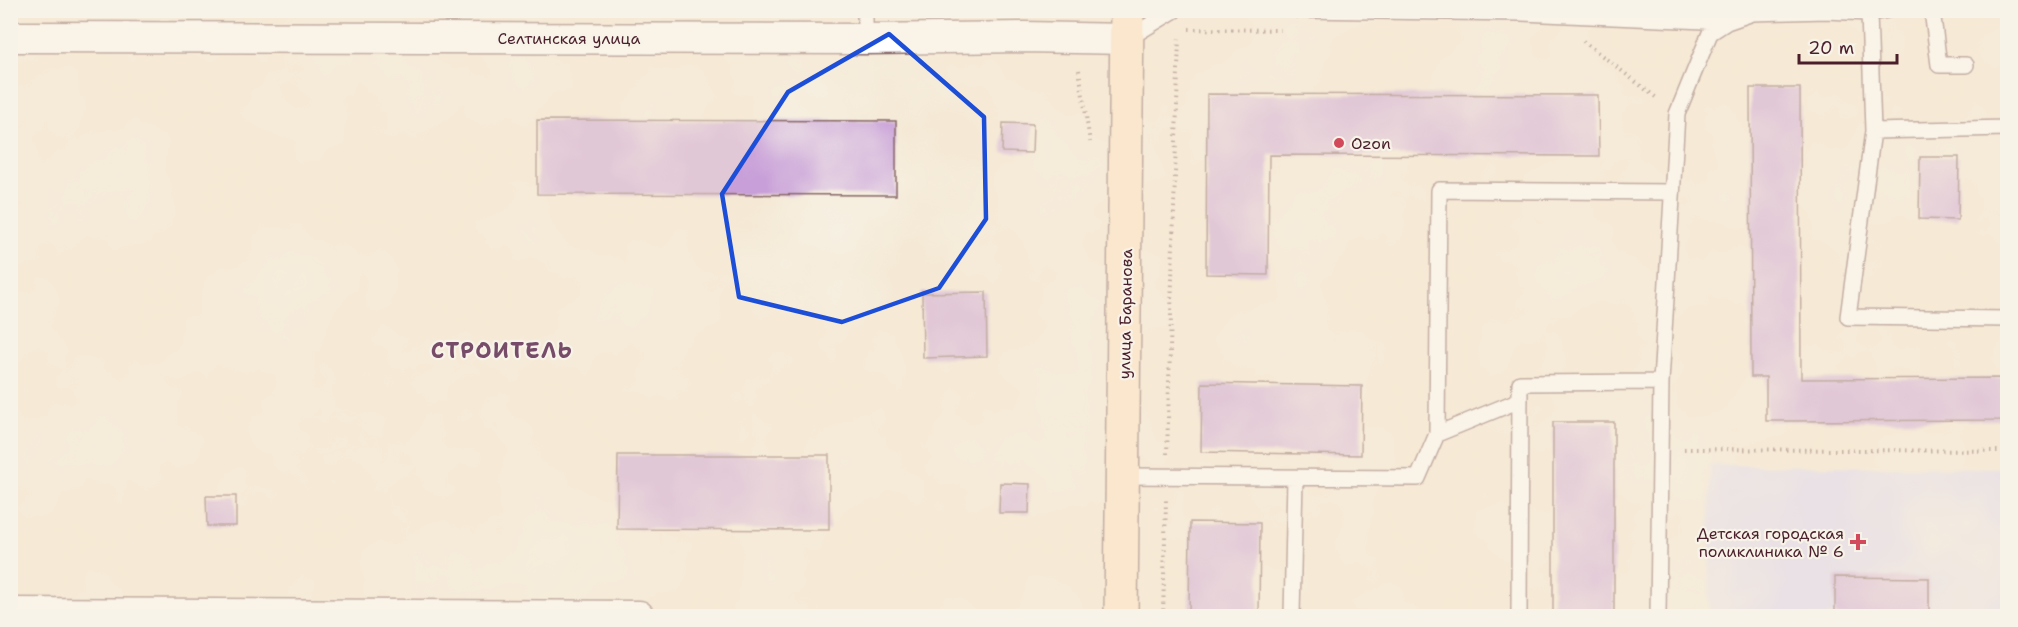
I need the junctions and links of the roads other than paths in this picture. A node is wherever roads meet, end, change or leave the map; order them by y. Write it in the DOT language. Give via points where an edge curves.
graph roads {
  1 [pos="1175,10"];
  2 [pos="1298,10"];
  3 [pos="1887,10"];
  4 [pos="1932,10"];
  5 [pos="1363,11"];
  6 [pos="1753,12"];
  7 [pos="1869,13"];
  8 [pos="1726,22"];
  9 [pos="865,25"];
  10 [pos="1127,25"];
  11 [pos="10,37"];
  12 [pos="1966,65"];
  13 [pos="2007,128"];
  14 [pos="1873,131"];
  15 [pos="1672,192"];
  16 [pos="2007,319"];
  17 [pos="1660,382"];
  18 [pos="1520,400"];
  19 [pos="1437,434"];
  20 [pos="1123,476"];
  21 [pos="1295,478"];
  22 [pos="10,613"];
  23 [pos="157,615"];
  24 [pos="639,616"];
  25 [pos="1121,616"];
  26 [pos="1293,616"];
  27 [pos="1519,616"];
  28 [pos="1658,616"];
  1 -- 10 [label="lane"];
  2 -- 5 [label="lane"];
  3 -- 7 [label="lane"];
  4 -- 12 [label="lane" via="1939,65"];
  5 -- 8 [label="lane"];
  6 -- 7 [label="lane"];
  6 -- 8 [label="lane"];
  7 -- 14 [label="lane"];
  8 -- 15 [label="lane" via="1710,33 1677,114"];
  9 -- 10 [label="street, Селтинская улица" via="1024,37"];
  9 -- 11 [label="street, Селтинская улица"];
  10 -- 20 [label="street, улица Баранова"];
  13 -- 14 [label="lane"];
  14 -- 16 [label="lane" via="1848,316"];
  15 -- 17 [label="lane"];
  15 -- 19 [label="lane" via="1439,190"];
  17 -- 18 [label="lane" via="1520,383"];
  17 -- 28 [label="lane"];
  18 -- 19 [label="lane"];
  18 -- 27 [label="lane"];
  19 -- 21 [label="lane" via="1418,478"];
  20 -- 21 [label="lane"];
  20 -- 25 [label="street, улица Баранова"];
  21 -- 26 [label="lane"];
  22 -- 23 [label="street"];
  23 -- 24 [label="street"];
}
